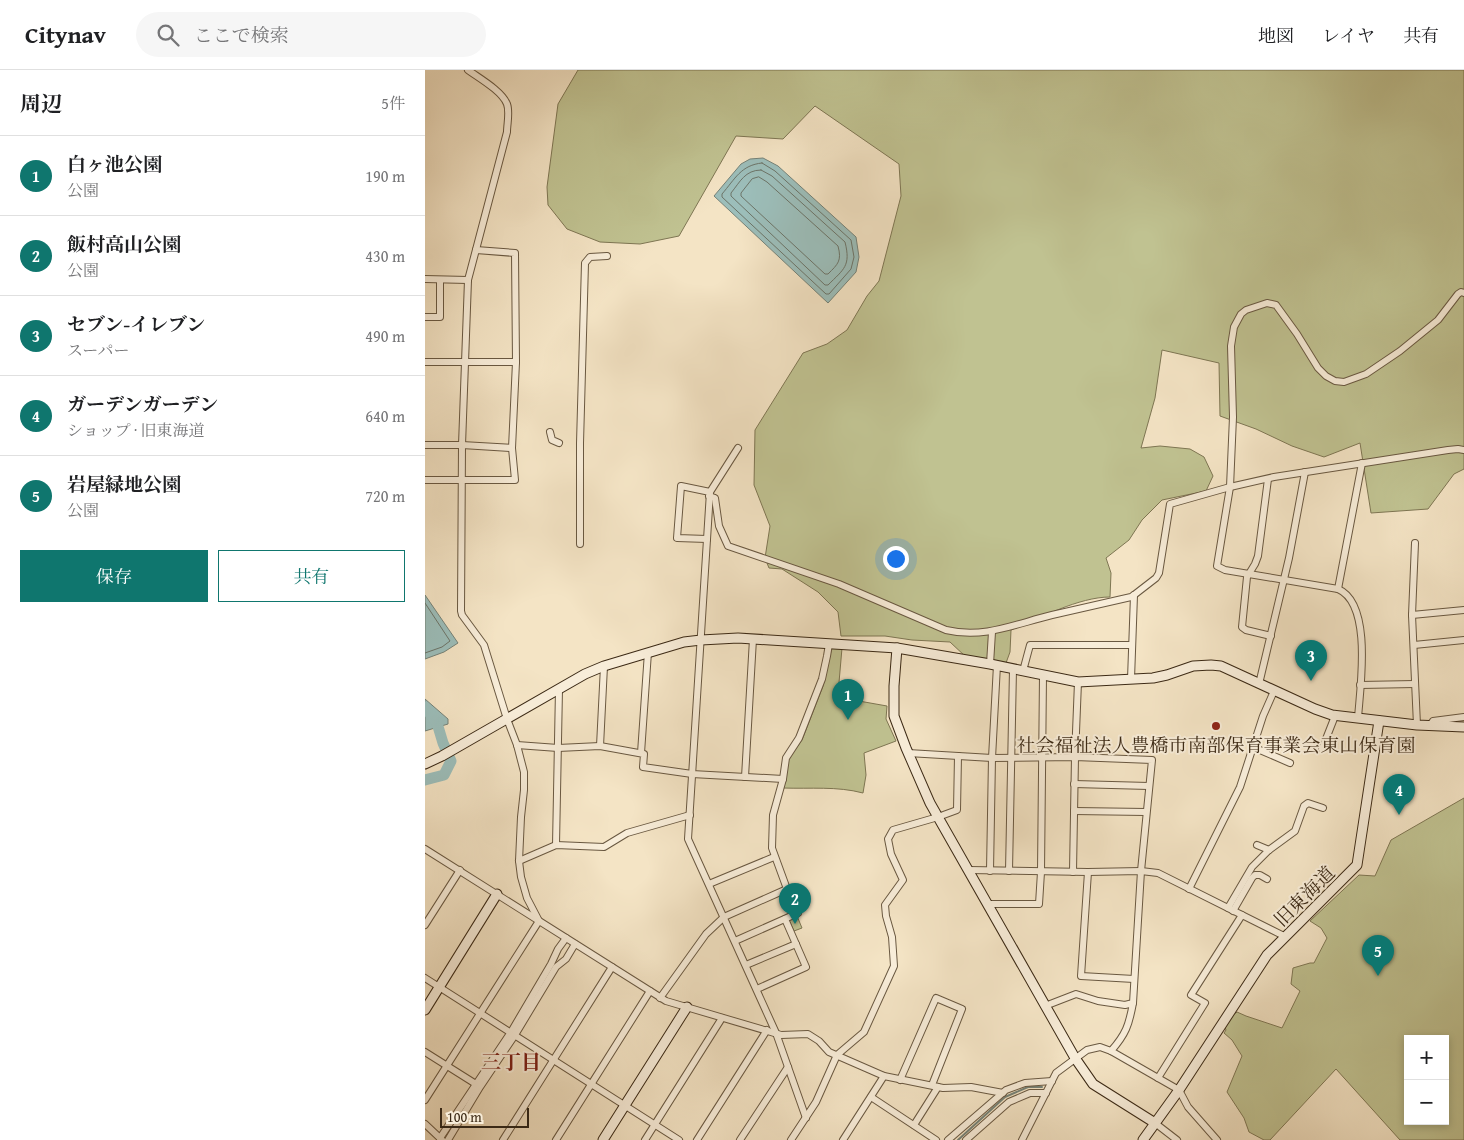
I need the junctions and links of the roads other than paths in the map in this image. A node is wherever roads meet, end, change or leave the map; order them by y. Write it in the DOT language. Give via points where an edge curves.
graph roads {
  1 [pos="468,70"];
  2 [pos="476,250"];
  3 [pos="607,256"];
  4 [pos="425,279"];
  5 [pos="440,280"];
  6 [pos="468,280"];
  7 [pos="1464,293"];
  8 [pos="425,318"];
  9 [pos="425,362"];
  10 [pos="465,362"];
  11 [pos="516,362"];
  12 [pos="550,432"];
  13 [pos="559,443"];
  14 [pos="425,445"];
  15 [pos="462,446"];
  16 [pos="512,448"];
  17 [pos="737,448"];
  18 [pos="1464,450"];
  19 [pos="1362,463"];
  20 [pos="1305,472"];
  21 [pos="1268,478"];
  22 [pos="461,479"];
  23 [pos="425,480"];
  24 [pos="1230,487"];
  25 [pos="709,494"];
  26 [pos="707,539"];
  27 [pos="1415,543"];
  28 [pos="580,544"];
  29 [pos="1249,574"];
  30 [pos="1284,580"];
  31 [pos="1338,589"];
  32 [pos="1134,595"];
  33 [pos="1464,610"];
  34 [pos="1412,615"];
  35 [pos="992,632"];
  36 [pos="1271,636"];
  37 [pos="753,639"];
  38 [pos="701,640"];
  39 [pos="1464,640"];
  40 [pos="829,644"];
  41 [pos="1132,645"];
  42 [pos="1414,645"];
  43 [pos="897,648"];
  44 [pos="648,652"];
  45 [pos="993,664"];
  46 [pos="604,666"];
  47 [pos="1013,669"];
  48 [pos="1023,671"];
  49 [pos="1043,676"];
  50 [pos="1131,679"];
  51 [pos="1078,682"];
  52 [pos="1259,684"];
  53 [pos="1415,684"];
  54 [pos="1360,685"];
  55 [pos="559,689"];
  56 [pos="1274,691"];
  57 [pos="1335,716"];
  58 [pos="1358,718"];
  59 [pos="1464,718"];
  60 [pos="507,719"];
  61 [pos="1379,721"];
  62 [pos="1417,725"];
  63 [pos="1429,726"];
  64 [pos="1464,727"];
  65 [pos="517,745"];
  66 [pos="600,746"];
  67 [pos="1253,747"];
  68 [pos="558,748"];
  69 [pos="1323,749"];
  70 [pos="641,753"];
  71 [pos="908,753"];
  72 [pos="958,756"];
  73 [pos="1075,757"];
  74 [pos="992,758"];
  75 [pos="1010,758"];
  76 [pos="1043,758"];
  77 [pos="1291,763"];
  78 [pos="425,764"];
  79 [pos="692,774"];
  80 [pos="745,777"];
  81 [pos="783,778"];
  82 [pos="1074,784"];
  83 [pos="1149,786"];
  84 [pos="1323,808"];
  85 [pos="1074,811"];
  86 [pos="1147,812"];
  87 [pos="689,815"];
  88 [pos="938,817"];
  89 [pos="556,845"];
  90 [pos="1257,845"];
  91 [pos="425,849"];
  92 [pos="1269,850"];
  93 [pos="774,856"];
  94 [pos="519,861"];
  95 [pos="460,870"];
  96 [pos="968,870"];
  97 [pos="990,871"];
  98 [pos="1009,871"];
  99 [pos="1141,871"];
  100 [pos="1041,872"];
  101 [pos="1073,872"];
  102 [pos="1089,872"];
  103 [pos="1267,879"];
  104 [pos="709,884"];
  105 [pos="787,889"];
  106 [pos="1189,889"];
  107 [pos="497,894"];
  108 [pos="987,904"];
  109 [pos="1231,910"];
  110 [pos="1241,915"];
  111 [pos="723,917"];
  112 [pos="785,919"];
  113 [pos="539,921"];
  114 [pos="425,925"];
  115 [pos="1286,937"];
  116 [pos="565,938"];
  117 [pos="735,941"];
  118 [pos="575,944"];
  119 [pos="796,944"];
  120 [pos="746,965"];
  121 [pos="612,967"];
  122 [pos="425,978"];
  123 [pos="1134,980"];
  124 [pos="439,986"];
  125 [pos="757,990"];
  126 [pos="650,991"];
  127 [pos="660,998"];
  128 [pos="1133,1003"];
  129 [pos="1045,1006"];
  130 [pos="687,1008"];
  131 [pos="425,1010"];
  132 [pos="480,1013"];
  133 [pos="722,1018"];
  134 [pos="767,1030"];
  135 [pos="776,1033"];
  136 [pos="513,1034"];
  137 [pos="1111,1050"];
  138 [pos="425,1052"];
  139 [pos="837,1055"];
  140 [pos="1075,1058"];
  141 [pos="553,1060"];
  142 [pos="447,1066"];
  143 [pos="788,1067"];
  144 [pos="884,1076"];
  145 [pos="1158,1078"];
  146 [pos="900,1080"];
  147 [pos="1052,1081"];
  148 [pos="592,1084"];
  149 [pos="479,1086"];
  150 [pos="935,1086"];
  151 [pos="1179,1090"];
  152 [pos="1003,1092"];
  153 [pos="1046,1093"];
  154 [pos="871,1096"];
  155 [pos="425,1100"];
  156 [pos="625,1105"];
  157 [pos="806,1118"];
  158 [pos="1155,1123"];
  159 [pos="425,1124"];
  160 [pos="914,1124"];
  161 [pos="655,1125"];
  162 [pos="844,1138"];
  163 [pos="441,1139"];
  164 [pos="448,1140"];
  165 [pos="503,1140"];
  166 [pos="556,1140"];
  167 [pos="603,1140"];
  168 [pos="645,1140"];
  169 [pos="679,1140"];
  170 [pos="697,1140"];
  171 [pos="740,1140"];
  172 [pos="791,1140"];
  173 [pos="853,1140"];
  174 [pos="936,1140"];
  175 [pos="948,1140"];
  176 [pos="966,1140"];
  177 [pos="1022,1140"];
  178 [pos="1143,1140"];
  179 [pos="1177,1140"];
  180 [pos="1217,1140"];
  1 -- 2 [label="street" via="505,101 508,111 507,132"];
  2 -- 6 [label="street"];
  2 -- 11 [label="street" via="515,253"];
  3 -- 28 [label="street" via="590,257 585,263"];
  4 -- 5 [label="street"];
  5 -- 6 [label="street"];
  5 -- 8 [label="street" via="440,317"];
  6 -- 10 [label="street"];
  7 -- 24 [label="street" via="1458,294 1439,320 1400,351 1366,374 1343,382 1325,376 1318,368 1276,305 1255,306 1241,314 1234,328 1231,346 1233,417"];
  9 -- 10 [label="street"];
  10 -- 11 [label="street"];
  10 -- 15 [label="street"];
  11 -- 16 [label="street"];
  12 -- 13 [label="street" via="553,440"];
  14 -- 15 [label="street"];
  15 -- 16 [label="street"];
  15 -- 22 [label="street"];
  16 -- 22 [label="street" via="515,480"];
  17 -- 25 [label="street"];
  18 -- 19 [label="street"];
  19 -- 20 [label="street"];
  19 -- 31 [label="street"];
  20 -- 21 [label="street"];
  20 -- 30 [label="street"];
  21 -- 24 [label="street"];
  21 -- 29 [label="street" via="1258,556"];
  22 -- 23 [label="street"];
  22 -- 60 [label="street" via="461,611 484,645"];
  24 -- 29 [label="street" via="1217,566"];
  24 -- 32 [label="street" via="1170,504 1159,573"];
  25 -- 26 [label="street"];
  25 -- 26 [label="street" via="681,486 677,538"];
  25 -- 35 [label="street" via="715,498 719,526 729,546 839,584 946,630 977,634"];
  26 -- 38 [label="street"];
  27 -- 34 [label="street"];
  29 -- 30 [label="street"];
  29 -- 36 [label="street" via="1242,628"];
  30 -- 31 [label="street"];
  30 -- 36 [label="street"];
  31 -- 54 [label="street" via="1352,602 1360,624"];
  32 -- 35 [label="street"];
  32 -- 41 [label="street"];
  33 -- 34 [label="street"];
  34 -- 42 [label="street"];
  35 -- 45 [label="street"];
  36 -- 52 [label="street"];
  37 -- 38 [label="street"];
  37 -- 40 [label="street"];
  37 -- 80 [label="street"];
  38 -- 44 [label="street"];
  38 -- 79 [label="street"];
  39 -- 42 [label="street"];
  40 -- 43 [label="street"];
  40 -- 81 [label="street" via="822,679 799,738 786,758"];
  41 -- 48 [label="street" via="1030,645"];
  41 -- 50 [label="street"];
  42 -- 53 [label="street"];
  43 -- 45 [label="street"];
  43 -- 71 [label="street" via="894,716"];
  44 -- 46 [label="street"];
  44 -- 70 [label="street"];
  45 -- 47 [label="street"];
  45 -- 74 [label="street"];
  46 -- 55 [label="street"];
  46 -- 66 [label="street"];
  47 -- 48 [label="street"];
  47 -- 75 [label="street"];
  48 -- 49 [label="street"];
  49 -- 51 [label="street"];
  49 -- 76 [label="street"];
  50 -- 51 [label="street"];
  50 -- 52 [label="street" via="1153,678 1193,666 1211,665 1221,666"];
  51 -- 73 [label="street"];
  52 -- 56 [label="street"];
  53 -- 54 [label="street"];
  53 -- 62 [label="street"];
  54 -- 58 [label="street"];
  55 -- 60 [label="street"];
  55 -- 68 [label="street"];
  56 -- 57 [label="street"];
  56 -- 67 [label="street"];
  57 -- 58 [label="street"];
  57 -- 69 [label="street"];
  58 -- 61 [label="street"];
  59 -- 63 [label="street" via="1433,721"];
  60 -- 65 [label="street"];
  60 -- 78 [label="street"];
  61 -- 62 [label="street"];
  61 -- 115 [label="street, 旧東海道" via="1357,865"];
  62 -- 63 [label="street"];
  63 -- 64 [label="street"];
  65 -- 68 [label="street"];
  65 -- 94 [label="street" via="524,772"];
  66 -- 68 [label="street"];
  66 -- 70 [label="street"];
  67 -- 77 [label="street"];
  67 -- 106 [label="street" via="1240,787"];
  68 -- 89 [label="street"];
  70 -- 79 [label="street" via="644,754 643,766"];
  71 -- 72 [label="street"];
  71 -- 88 [label="street"];
  72 -- 74 [label="street"];
  72 -- 88 [label="street" via="957,810"];
  73 -- 76 [label="street"];
  73 -- 82 [label="street"];
  73 -- 83 [label="street" via="1152,760"];
  74 -- 75 [label="street"];
  74 -- 97 [label="street"];
  75 -- 76 [label="street"];
  75 -- 98 [label="street"];
  76 -- 100 [label="street"];
  79 -- 80 [label="street"];
  79 -- 87 [label="street"];
  80 -- 81 [label="street"];
  81 -- 93 [label="street" via="773,815 771,848"];
  82 -- 83 [label="street"];
  82 -- 85 [label="street"];
  83 -- 86 [label="street"];
  84 -- 92 [label="street" via="1308,803 1304,806 1295,831"];
  85 -- 86 [label="street"];
  85 -- 101 [label="street"];
  86 -- 99 [label="street"];
  87 -- 89 [label="street" via="627,833 604,847"];
  87 -- 104 [label="street" via="688,839"];
  88 -- 96 [label="street"];
  88 -- 139 [label="street" via="893,830 888,839 903,880 885,905 894,966 863,1032"];
  89 -- 94 [label="street"];
  90 -- 92 [label="street"];
  91 -- 95 [label="street"];
  92 -- 109 [label="street" via="1252,867"];
  93 -- 104 [label="street"];
  93 -- 105 [label="street"];
  94 -- 113 [label="street" via="527,898"];
  95 -- 107 [label="street"];
  95 -- 114 [label="street"];
  96 -- 97 [label="street"];
  96 -- 108 [label="street"];
  97 -- 98 [label="street"];
  98 -- 100 [label="street"];
  99 -- 102 [label="street"];
  99 -- 106 [label="street" via="1158,873"];
  99 -- 123 [label="street"];
  100 -- 101 [label="street"];
  100 -- 108 [label="street" via="1039,904"];
  101 -- 102 [label="street"];
  102 -- 123 [label="street" via="1081,976"];
  103 -- 109 [label="street" via="1255,875"];
  104 -- 111 [label="street"];
  105 -- 111 [label="street"];
  105 -- 112 [label="street" via="798,913"];
  106 -- 109 [label="street"];
  107 -- 113 [label="street"];
  107 -- 124 [label="street"];
  108 -- 129 [label="street"];
  109 -- 110 [label="street"];
  110 -- 115 [label="street"];
  110 -- 145 [label="street" via="1191,996 1205,1003"];
  111 -- 117 [label="street"];
  111 -- 127 [label="street"];
  112 -- 117 [label="street"];
  112 -- 119 [label="street"];
  113 -- 116 [label="street"];
  113 -- 132 [label="street"];
  115 -- 151 [label="street, 旧東海道" via="1267,955"];
  116 -- 118 [label="street"];
  116 -- 136 [label="street"];
  117 -- 120 [label="street"];
  118 -- 121 [label="street"];
  118 -- 136 [label="street"];
  119 -- 120 [label="street"];
  119 -- 125 [label="street" via="807,967"];
  120 -- 125 [label="street"];
  121 -- 126 [label="street"];
  121 -- 141 [label="street"];
  122 -- 124 [label="street"];
  123 -- 128 [label="street"];
  124 -- 131 [label="street"];
  124 -- 132 [label="street"];
  125 -- 135 [label="street"];
  126 -- 127 [label="street"];
  126 -- 148 [label="street"];
  127 -- 130 [label="street"];
  128 -- 129 [label="street" via="1098,1001 1076,994"];
  128 -- 137 [label="street" via="1129,1024 1121,1040"];
  129 -- 140 [label="street"];
  130 -- 133 [label="street"];
  130 -- 156 [label="street"];
  132 -- 136 [label="street"];
  132 -- 142 [label="street"];
  133 -- 134 [label="street"];
  133 -- 161 [label="street"];
  134 -- 135 [label="street"];
  134 -- 170 [label="street"];
  135 -- 139 [label="street" via="808,1034"];
  135 -- 143 [label="street"];
  136 -- 141 [label="street"];
  136 -- 149 [label="street"];
  137 -- 140 [label="street" via="1100,1047"];
  137 -- 145 [label="street"];
  138 -- 142 [label="street"];
  139 -- 144 [label="street"];
  139 -- 157 [label="street"];
  140 -- 147 [label="street" via="1056,1073"];
  140 -- 158 [label="street" via="1093,1084"];
  141 -- 148 [label="street"];
  141 -- 165 [label="street"];
  142 -- 149 [label="street"];
  142 -- 155 [label="street"];
  143 -- 157 [label="street"];
  143 -- 171 [label="street"];
  144 -- 146 [label="street"];
  144 -- 154 [label="street"];
  145 -- 151 [label="street"];
  146 -- 150 [label="street"];
  146 -- 150 [label="street" via="936,998 963,1009"];
  147 -- 152 [label="street" via="1025,1083"];
  147 -- 153 [label="street"];
  148 -- 156 [label="street"];
  148 -- 166 [label="street"];
  149 -- 163 [label="street"];
  149 -- 164 [label="street"];
  150 -- 152 [label="street"];
  150 -- 160 [label="street"];
  151 -- 158 [label="street, 旧東海道"];
  151 -- 180 [label="street" via="1188,1107"];
  152 -- 175 [label="street"];
  153 -- 176 [label="street" via="1030,1094 1009,1102"];
  153 -- 177 [label="street"];
  154 -- 160 [label="street"];
  154 -- 162 [label="street"];
  156 -- 161 [label="street"];
  156 -- 167 [label="street"];
  157 -- 172 [label="street"];
  158 -- 178 [label="street, 旧東海道"];
  158 -- 179 [label="street"];
  159 -- 163 [label="street"];
  160 -- 174 [label="street"];
  161 -- 168 [label="street"];
  161 -- 169 [label="street"];
  162 -- 173 [label="street"];
}
